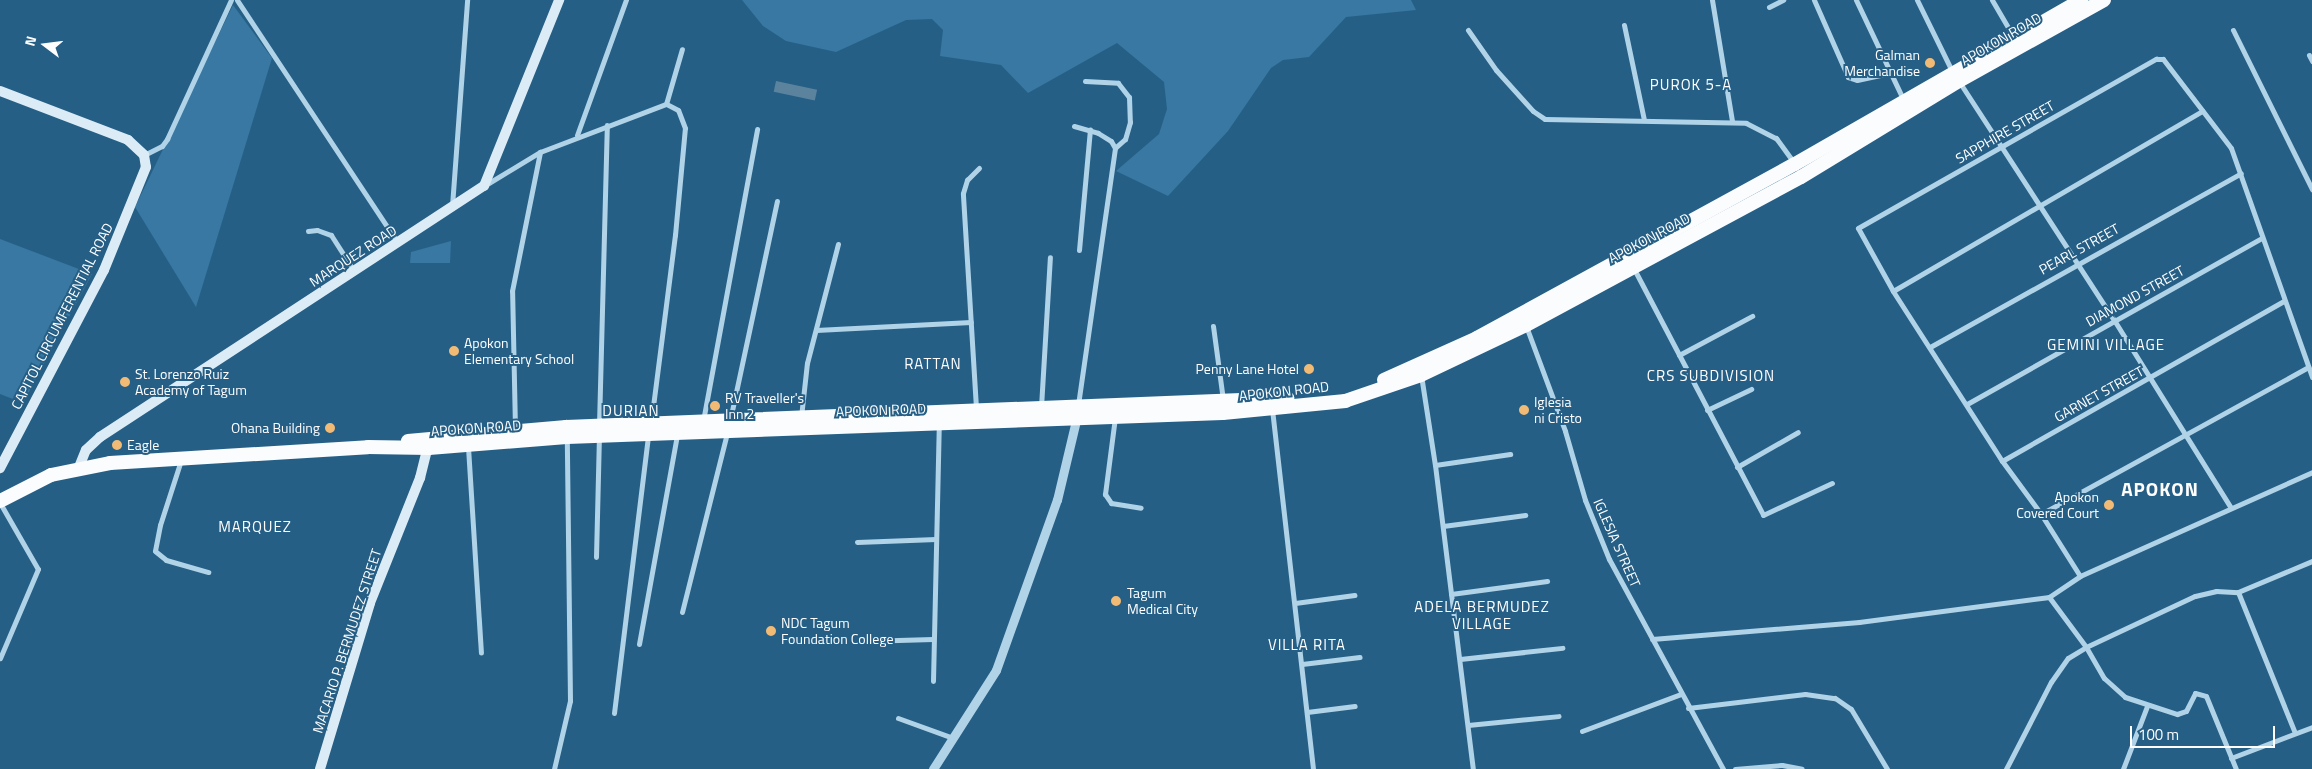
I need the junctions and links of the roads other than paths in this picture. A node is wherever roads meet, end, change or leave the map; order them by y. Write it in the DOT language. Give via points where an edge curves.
graph roads {
  1 [pos="231,0"];
  2 [pos="237,0"];
  3 [pos="467,0"];
  4 [pos="559,0"];
  5 [pos="626,0"];
  6 [pos="1712,0"];
  7 [pos="1783,0"];
  8 [pos="1814,0"];
  9 [pos="1856,0"];
  10 [pos="1917,0"];
  11 [pos="1992,0"];
  12 [pos="2081,0"];
  13 [pos="2104,0"];
  14 [pos="2061,4"];
  15 [pos="1770,7"];
  16 [pos="1624,25"];
  17 [pos="1468,30"];
  18 [pos="2233,30"];
  19 [pos="2014,38"];
  20 [pos="682,49"];
  21 [pos="1889,73"];
  22 [pos="1956,77"];
  23 [pos="1085,81"];
  24 [pos="0,91"];
  25 [pos="1903,100"];
  26 [pos="666,104"];
  27 [pos="2202,111"];
  28 [pos="1910,113"];
  29 [pos="1644,120"];
  30 [pos="1732,120"];
  31 [pos="607,125"];
  32 [pos="1074,126"];
  33 [pos="757,129"];
  34 [pos="1090,130"];
  35 [pos="577,135"];
  36 [pos="2002,146"];
  37 [pos="1115,148"];
  38 [pos="540,152"];
  39 [pos="144,155"];
  40 [pos="979,168"];
  41 [pos="1798,170"];
  42 [pos="2240,172"];
  43 [pos="484,186"];
  44 [pos="2312,188"];
  45 [pos="776,201"];
  46 [pos="2040,206"];
  47 [pos="452,209"];
  48 [pos="308,231"];
  49 [pos="2262,238"];
  50 [pos="398,243"];
  51 [pos="838,244"];
  52 [pos="1079,250"];
  53 [pos="1050,257"];
  54 [pos="1629,259"];
  55 [pos="2077,263"];
  56 [pos="355,272"];
  57 [pos="1893,291"];
  58 [pos="2284,301"];
  59 [pos="1752,316"];
  60 [pos="1523,319"];
  61 [pos="2114,320"];
  62 [pos="971,322"];
  63 [pos="1213,326"];
  64 [pos="816,330"];
  65 [pos="1930,347"];
  66 [pos="1679,355"];
  67 [pos="2308,367"];
  68 [pos="1420,369"];
  69 [pos="2312,377"];
  70 [pos="2150,378"];
  71 [pos="1751,389"];
  72 [pos="1223,402"];
  73 [pos="1272,404"];
  74 [pos="1966,404"];
  75 [pos="1042,407"];
  76 [pos="1707,410"];
  77 [pos="1077,412"];
  78 [pos="1116,412"];
  79 [pos="976,417"];
  80 [pos="938,419"];
  81 [pos="702,424"];
  82 [pos="800,424"];
  83 [pos="728,428"];
  84 [pos="515,430"];
  85 [pos="649,430"];
  86 [pos="599,431"];
  87 [pos="567,432"];
  88 [pos="1798,432"];
  89 [pos="677,434"];
  90 [pos="2184,434"];
  91 [pos="468,439"];
  92 [pos="429,443"];
  93 [pos="1510,454"];
  94 [pos="181,460"];
  95 [pos="2002,461"];
  96 [pos="1436,465"];
  97 [pos="79,467"];
  98 [pos="1738,467"];
  99 [pos="0,468"];
  100 [pos="2312,472"];
  101 [pos="1832,483"];
  102 [pos="0,502"];
  103 [pos="1141,508"];
  104 [pos="2230,508"];
  105 [pos="2041,514"];
  106 [pos="1525,515"];
  107 [pos="1443,526"];
  108 [pos="936,539"];
  109 [pos="857,542"];
  110 [pos="596,557"];
  111 [pos="2312,561"];
  112 [pos="208,572"];
  113 [pos="2080,576"];
  114 [pos="1547,581"];
  115 [pos="2238,592"];
  116 [pos="1452,594"];
  117 [pos="1354,596"];
  118 [pos="2049,598"];
  119 [pos="1295,603"];
  120 [pos="682,612"];
  121 [pos="933,638"];
  122 [pos="1652,639"];
  123 [pos="863,641"];
  124 [pos="639,644"];
  125 [pos="2086,647"];
  126 [pos="1562,648"];
  127 [pos="481,653"];
  128 [pos="0,658"];
  129 [pos="1360,658"];
  130 [pos="1460,659"];
  131 [pos="1302,664"];
  132 [pos="933,681"];
  133 [pos="1681,694"];
  134 [pos="1355,706"];
  135 [pos="2147,706"];
  136 [pos="1688,708"];
  137 [pos="1307,712"];
  138 [pos="614,713"];
  139 [pos="1559,716"];
  140 [pos="898,718"];
  141 [pos="1468,726"];
  142 [pos="2312,727"];
  143 [pos="1582,731"];
  144 [pos="2295,733"];
  145 [pos="954,739"];
  146 [pos="2231,758"];
  147 [pos="320,769"];
  148 [pos="554,769"];
  149 [pos="933,769"];
  150 [pos="1313,769"];
  151 [pos="1473,769"];
  152 [pos="1723,769"];
  153 [pos="1735,769"];
  154 [pos="1802,769"];
  155 [pos="1887,769"];
  156 [pos="2006,769"];
  157 [pos="2123,769"];
  158 [pos="2236,769"];
  1 -- 39 [label="street" via="167,139 162,146"];
  2 -- 50 [label="street"];
  3 -- 47 [label="street"];
  4 -- 43 [label="main road"];
  5 -- 35 [label="street"];
  6 -- 30 [label="street"];
  7 -- 15 [label="street"];
  8 -- 21 [label="street" via="1848,77 1858,80"];
  9 -- 21 [label="street"];
  10 -- 22 [label="street"];
  11 -- 19 [label="street"];
  12 -- 14 [label="highway, APOKON ROAD"];
  13 -- 22 [label="highway, APOKON ROAD"];
  14 -- 19 [label="highway, APOKON ROAD"];
  16 -- 29 [label="street"];
  17 -- 29 [label="street" via="1496,70 1533,111 1546,119"];
  18 -- 44 [label="street"];
  19 -- 22 [label="highway, APOKON ROAD"];
  20 -- 26 [label="street"];
  21 -- 25 [label="street"];
  22 -- 25 [label="highway, APOKON ROAD"];
  22 -- 28 [label="highway, APOKON ROAD"];
  22 -- 36 [label="street"];
  23 -- 37 [label="street" via="1118,83 1129,97 1130,122 1125,139"];
  24 -- 39 [label="main road" via="128,140"];
  25 -- 28 [label="street"];
  25 -- 41 [label="highway, APOKON ROAD"];
  26 -- 31 [label="street"];
  26 -- 85 [label="street" via="678,110 685,128 675,235"];
  27 -- 36 [label="street, SAPPHIRE STREET" via="2172,67 2163,59 2156,59"];
  27 -- 42 [label="street" via="2224,136"];
  27 -- 46 [label="street"];
  28 -- 41 [label="highway, APOKON ROAD"];
  29 -- 30 [label="street"];
  30 -- 41 [label="street" via="1767,130"];
  31 -- 35 [label="street"];
  31 -- 86 [label="street"];
  32 -- 34 [label="street"];
  33 -- 81 [label="street"];
  34 -- 37 [label="street" via="1111,141"];
  34 -- 52 [label="street"];
  35 -- 38 [label="street"];
  36 -- 46 [label="street"];
  36 -- 57 [label="street, SAPPHIRE STREET" via="1858,228"];
  37 -- 77 [label="street"];
  38 -- 43 [label="street"];
  38 -- 84 [label="street" via="512,291"];
  39 -- 99 [label="main road, CAPITOL CIRCUMFERENTIAL ROAD" via="143,181 104,270"];
  40 -- 62 [label="street" via="967,180 963,193"];
  41 -- 54 [label="highway, APOKON ROAD"];
  42 -- 49 [label="street"];
  42 -- 55 [label="street, PEARL STREET"];
  43 -- 47 [label="main road, MARQUEZ ROAD"];
  45 -- 83 [label="street"];
  46 -- 55 [label="street"];
  46 -- 57 [label="street"];
  47 -- 50 [label="main road, MARQUEZ ROAD"];
  48 -- 56 [label="street" via="317,230 331,235"];
  49 -- 58 [label="street"];
  49 -- 61 [label="street, DIAMOND STREET"];
  50 -- 56 [label="main road, MARQUEZ ROAD"];
  51 -- 64 [label="street"];
  53 -- 75 [label="street"];
  54 -- 60 [label="highway, APOKON ROAD"];
  54 -- 66 [label="street"];
  55 -- 61 [label="street"];
  55 -- 65 [label="street, PEARL STREET"];
  56 -- 97 [label="main road, MARQUEZ ROAD" via="100,437 86,450"];
  57 -- 65 [label="street"];
  58 -- 67 [label="street"];
  58 -- 70 [label="street, GARNET STREET"];
  59 -- 66 [label="street"];
  60 -- 68 [label="highway, APOKON ROAD"];
  60 -- 122 [label="street, IGLESIA STREET" via="1597,531"];
  61 -- 70 [label="street"];
  61 -- 74 [label="street, DIAMOND STREET"];
  62 -- 64 [label="street"];
  62 -- 79 [label="street"];
  63 -- 72 [label="street"];
  64 -- 82 [label="street" via="807,363"];
  65 -- 74 [label="street"];
  66 -- 76 [label="street"];
  67 -- 69 [label="street"];
  67 -- 90 [label="street"];
  68 -- 73 [label="highway, APOKON ROAD" via="1344,392"];
  68 -- 96 [label="street"];
  70 -- 90 [label="street"];
  70 -- 95 [label="street, GARNET STREET"];
  71 -- 76 [label="street"];
  72 -- 73 [label="highway, APOKON ROAD"];
  72 -- 78 [label="highway, APOKON ROAD"];
  73 -- 78 [label="highway, APOKON ROAD"];
  73 -- 119 [label="street"];
  74 -- 95 [label="street"];
  75 -- 77 [label="highway, APOKON ROAD"];
  75 -- 79 [label="highway, APOKON ROAD"];
  76 -- 98 [label="street"];
  77 -- 78 [label="highway, APOKON ROAD"];
  77 -- 79 [label="highway, APOKON ROAD"];
  77 -- 145 [label="street" via="1057,500 996,670"];
  78 -- 103 [label="street" via="1105,494 1111,503"];
  79 -- 80 [label="highway, APOKON ROAD"];
  80 -- 82 [label="highway, APOKON ROAD"];
  80 -- 108 [label="street"];
  81 -- 83 [label="highway, APOKON ROAD"];
  81 -- 85 [label="highway, APOKON ROAD"];
  82 -- 83 [label="highway, APOKON ROAD"];
  83 -- 89 [label="highway, APOKON ROAD"];
  83 -- 120 [label="street"];
  84 -- 87 [label="highway, APOKON ROAD"];
  84 -- 91 [label="highway, APOKON ROAD"];
  85 -- 86 [label="highway, APOKON ROAD"];
  85 -- 89 [label="highway, APOKON ROAD"];
  85 -- 138 [label="street"];
  86 -- 87 [label="highway, APOKON ROAD"];
  86 -- 110 [label="street"];
  87 -- 91 [label="highway, APOKON ROAD"];
  87 -- 148 [label="street" via="570,701"];
  88 -- 98 [label="street"];
  89 -- 124 [label="street"];
  90 -- 104 [label="street"];
  90 -- 105 [label="street"];
  91 -- 92 [label="highway, APOKON ROAD"];
  91 -- 127 [label="street"];
  92 -- 94 [label="highway, APOKON ROAD"];
  92 -- 147 [label="main road, MACARIO P. BERMUDEZ STREET" via="420,478 373,594"];
  93 -- 96 [label="street"];
  94 -- 97 [label="highway, APOKON ROAD"];
  94 -- 112 [label="street" via="155,551 166,560"];
  95 -- 105 [label="street"];
  96 -- 107 [label="street"];
  97 -- 102 [label="highway, APOKON ROAD" via="39,480"];
  98 -- 101 [label="street" via="1763,515"];
  100 -- 104 [label="street"];
  102 -- 128 [label="street" via="38,569"];
  104 -- 113 [label="street"];
  105 -- 113 [label="street"];
  106 -- 107 [label="street"];
  107 -- 116 [label="street"];
  108 -- 109 [label="street"];
  108 -- 121 [label="street"];
  111 -- 115 [label="street"];
  113 -- 118 [label="street"];
  114 -- 116 [label="street"];
  115 -- 125 [label="street" via="2208,592 2195,596"];
  115 -- 144 [label="street"];
  116 -- 130 [label="street"];
  117 -- 119 [label="street"];
  118 -- 122 [label="street" via="1859,622"];
  118 -- 125 [label="street"];
  119 -- 131 [label="street"];
  121 -- 123 [label="street"];
  121 -- 132 [label="street"];
  122 -- 133 [label="street, IGLESIA STREET"];
  125 -- 135 [label="street" via="2096,667 2115,690"];
  125 -- 156 [label="street" via="2060,668"];
  126 -- 130 [label="street"];
  129 -- 131 [label="street"];
  130 -- 141 [label="street"];
  131 -- 137 [label="street"];
  133 -- 136 [label="street, IGLESIA STREET"];
  133 -- 143 [label="street"];
  134 -- 137 [label="street"];
  135 -- 146 [label="street" via="2183,713 2195,693 2202,693 2208,700"];
  135 -- 157 [label="street"];
  136 -- 152 [label="street, IGLESIA STREET"];
  136 -- 155 [label="street" via="1805,694 1835,698 1851,709"];
  137 -- 150 [label="street"];
  139 -- 141 [label="street"];
  140 -- 145 [label="street"];
  141 -- 151 [label="street"];
  142 -- 144 [label="street"];
  144 -- 146 [label="street"];
  145 -- 149 [label="street"];
  146 -- 158 [label="street"];
  153 -- 154 [label="street" via="1782,765"];
}
